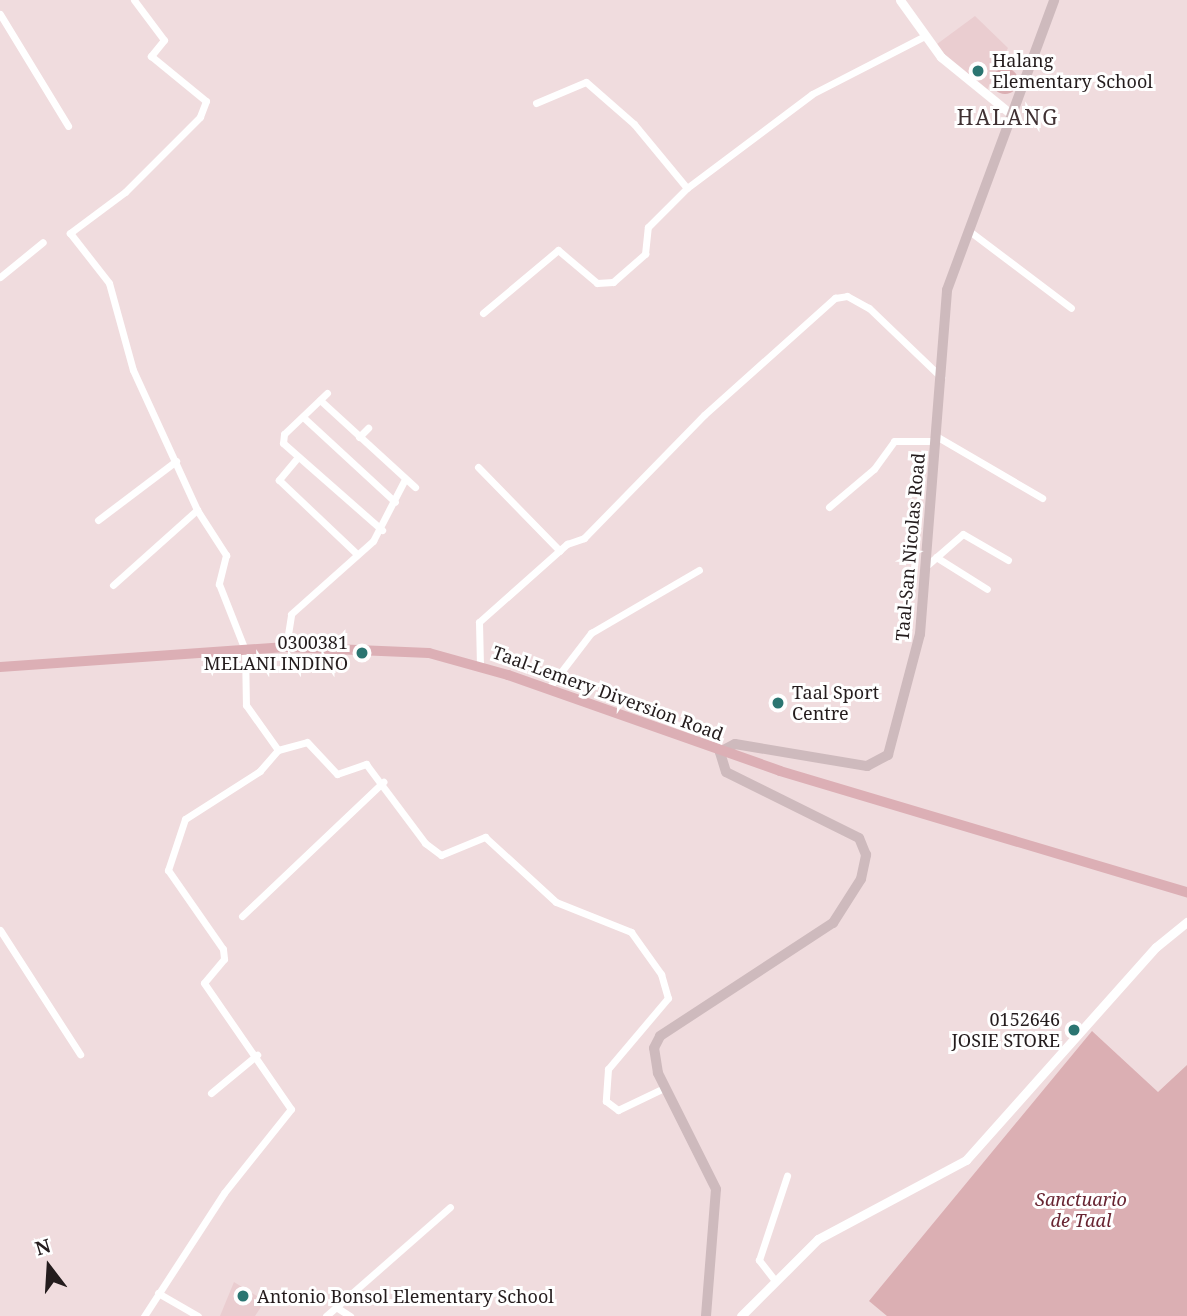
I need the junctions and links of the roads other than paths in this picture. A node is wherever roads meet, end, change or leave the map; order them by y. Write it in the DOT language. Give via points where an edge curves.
graph roads {
  1 [pos="134,0"];
  2 [pos="900,0"];
  3 [pos="1054,0"];
  4 [pos="0,14"];
  5 [pos="925,36"];
  6 [pos="536,103"];
  7 [pos="1010,114"];
  8 [pos="68,126"];
  9 [pos="687,188"];
  10 [pos="967,229"];
  11 [pos="43,242"];
  12 [pos="0,277"];
  13 [pos="1071,308"];
  14 [pos="483,313"];
  15 [pos="941,377"];
  16 [pos="327,393"];
  17 [pos="320,400"];
  18 [pos="303,417"];
  19 [pos="368,428"];
  20 [pos="359,437"];
  21 [pos="935,438"];
  22 [pos="298,457"];
  23 [pos="176,461"];
  24 [pos="478,467"];
  25 [pos="405,479"];
  26 [pos="415,487"];
  27 [pos="1042,498"];
  28 [pos="395,502"];
  29 [pos="830,507"];
  30 [pos="197,510"];
  31 [pos="98,520"];
  32 [pos="382,530"];
  33 [pos="560,551"];
  34 [pos="357,554"];
  35 [pos="936,556"];
  36 [pos="1008,560"];
  37 [pos="924,568"];
  38 [pos="699,570"];
  39 [pos="113,585"];
  40 [pos="987,589"];
  41 [pos="286,647"];
  42 [pos="245,650"];
  43 [pos="480,666"];
  44 [pos="0,667"];
  45 [pos="548,689"];
  46 [pos="278,750"];
  47 [pos="720,752"];
  48 [pos="383,782"];
  49 [pos="1187,892"];
  50 [pos="242,916"];
  51 [pos="1187,922"];
  52 [pos="0,930"];
  53 [pos="80,1054"];
  54 [pos="257,1055"];
  55 [pos="666,1087"];
  56 [pos="211,1093"];
  57 [pos="787,1176"];
  58 [pos="450,1207"];
  59 [pos="772,1278"];
  60 [pos="158,1293"];
  61 [pos="336,1307"];
  62 [pos="144,1316"];
  63 [pos="198,1316"];
  64 [pos="326,1316"];
  65 [pos="350,1316"];
  66 [pos="706,1316"];
  67 [pos="741,1316"];
  1 -- 23 [label="street" via="164,40 151,56 206,101 200,117 125,192 70,233 109,283 133,370"];
  2 -- 5 [label="street"];
  3 -- 7 [label="main road, Taal-San Nicolas Road"];
  4 -- 8 [label="street"];
  5 -- 7 [label="street"];
  5 -- 9 [label="street" via="811,94"];
  6 -- 9 [label="street" via="586,82 634,124"];
  7 -- 10 [label="main road, Taal-San Nicolas Road"];
  9 -- 14 [label="street" via="648,227 645,254 613,282 597,283 558,250"];
  10 -- 13 [label="street"];
  10 -- 15 [label="main road, Taal-San Nicolas Road" via="947,290"];
  11 -- 12 [label="street"];
  15 -- 21 [label="main road, Taal-San Nicolas Road"];
  15 -- 33 [label="street" via="869,308 847,296 835,298 704,415 584,538"];
  16 -- 17 [label="street"];
  17 -- 18 [label="street"];
  17 -- 20 [label="street"];
  18 -- 22 [label="street" via="282,440"];
  18 -- 28 [label="street"];
  19 -- 20 [label="street"];
  20 -- 25 [label="street"];
  21 -- 27 [label="street"];
  21 -- 29 [label="street" via="894,441 873,469"];
  21 -- 37 [label="main road, Taal-San Nicolas Road"];
  22 -- 32 [label="street"];
  22 -- 34 [label="street" via="279,480"];
  23 -- 30 [label="street"];
  23 -- 31 [label="street"];
  24 -- 33 [label="street"];
  25 -- 26 [label="street"];
  25 -- 28 [label="street"];
  28 -- 32 [label="street"];
  30 -- 39 [label="street"];
  30 -- 42 [label="street" via="226,555 219,584"];
  32 -- 34 [label="street"];
  33 -- 43 [label="street" via="479,622"];
  34 -- 41 [label="street" via="291,614"];
  35 -- 36 [label="street" via="963,534"];
  35 -- 37 [label="street"];
  35 -- 40 [label="street"];
  37 -- 47 [label="main road, Taal-San Nicolas Road" via="920,634 885,761 867,766 735,744"];
  38 -- 45 [label="street" via="590,633"];
  41 -- 42 [label="main road, Taal-Lemery Diversion Road"];
  41 -- 43 [label="main road, Taal-Lemery Diversion Road" via="407,650"];
  42 -- 44 [label="main road, Taal-Lemery Diversion Road"];
  42 -- 46 [label="street" via="246,705"];
  43 -- 45 [label="main road, Taal-Lemery Diversion Road"];
  45 -- 47 [label="main road, Taal-Lemery Diversion Road"];
  46 -- 48 [label="street" via="307,742 337,774 366,764"];
  46 -- 54 [label="street" via="260,771 185,819 168,870 218,934 224,959 204,983"];
  47 -- 49 [label="main road, Taal-Lemery Diversion Road"];
  47 -- 55 [label="main road" via="726,772 859,838 866,855 860,879 833,923 660,1036 654,1048"];
  48 -- 50 [label="street"];
  48 -- 55 [label="street" via="425,844 441,855 485,836 556,902 631,932 661,975 668,998 608,1069 606,1101 618,1110"];
  51 -- 59 [label="street" via="1156,947 966,1160 818,1239"];
  52 -- 53 [label="street"];
  54 -- 56 [label="street"];
  54 -- 60 [label="street" via="291,1109 224,1193"];
  55 -- 66 [label="main road" via="716,1189"];
  57 -- 59 [label="street" via="759,1260"];
  58 -- 61 [label="street"];
  59 -- 67 [label="street"];
  60 -- 62 [label="street"];
  60 -- 63 [label="street"];
  61 -- 64 [label="street"];
  61 -- 65 [label="street"];
}
